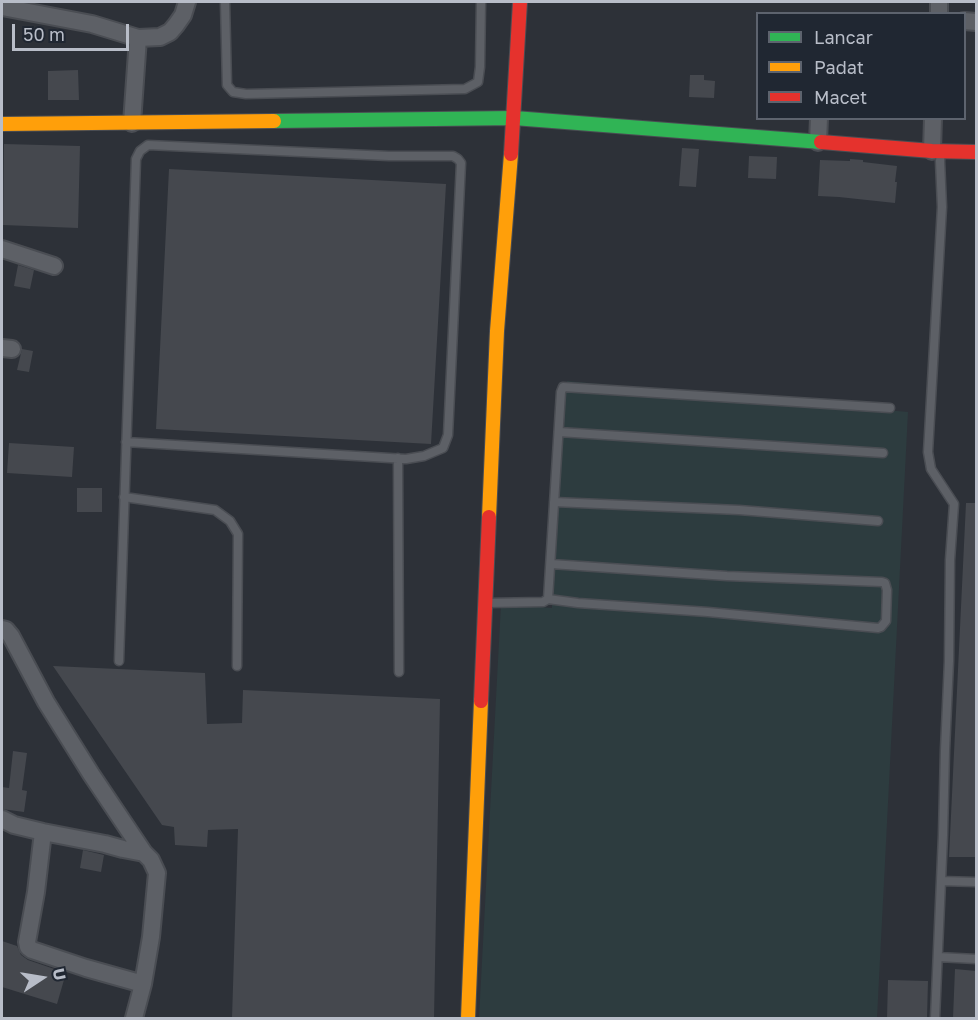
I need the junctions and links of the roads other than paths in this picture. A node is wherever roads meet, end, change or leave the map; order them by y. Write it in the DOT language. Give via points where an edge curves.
graph roads {
  1 [pos="187,2"];
  2 [pos="225,2"];
  3 [pos="481,2"];
  4 [pos="520,2"];
  5 [pos="2,7"];
  6 [pos="138,38"];
  7 [pos="514,118"];
  8 [pos="819,120"];
  9 [pos="933,120"];
  10 [pos="132,123"];
  11 [pos="2,124"];
  12 [pos="818,142"];
  13 [pos="936,151"];
  14 [pos="976,152"];
  15 [pos="2,249"];
  16 [pos="54,266"];
  17 [pos="890,408"];
  18 [pos="559,432"];
  19 [pos="126,442"];
  20 [pos="883,453"];
  21 [pos="398,458"];
  22 [pos="124,497"];
  23 [pos="554,502"];
  24 [pos="878,521"];
  25 [pos="551,564"];
  26 [pos="548,599"];
  27 [pos="486,603"];
  28 [pos="2,629"];
  29 [pos="119,661"];
  30 [pos="237,666"];
  31 [pos="399,672"];
  32 [pos="2,819"];
  33 [pos="43,832"];
  34 [pos="144,853"];
  35 [pos="941,881"];
  36 [pos="976,882"];
  37 [pos="938,957"];
  38 [pos="976,959"];
  39 [pos="142,984"];
  40 [pos="134,1018"];
  41 [pos="468,1018"];
  42 [pos="935,1018"];
  1 -- 6 [label="street" via="170,32 160,37"];
  2 -- 3 [label="lane" via="227,85 233,92 246,94 465,89 478,82"];
  4 -- 7 [label="street"];
  5 -- 6 [label="street" via="92,24"];
  6 -- 10 [label="street"];
  7 -- 10 [label="street"];
  7 -- 12 [label="street"];
  7 -- 27 [label="street" via="497,331"];
  8 -- 12 [label="street"];
  9 -- 13 [label="street"];
  10 -- 11 [label="street"];
  12 -- 13 [label="street"];
  13 -- 14 [label="street"];
  13 -- 35 [label="lane" via="942,207 928,452 931,469 954,504"];
  15 -- 16 [label="street"];
  17 -- 18 [label="lane" via="569,386 561,392"];
  18 -- 20 [label="lane"];
  18 -- 23 [label="lane"];
  19 -- 21 [label="lane"];
  19 -- 21 [label="lane" via="136,159 140,151 148,145 453,156 460,163 448,435 443,448 424,456"];
  19 -- 22 [label="lane"];
  21 -- 31 [label="lane"];
  22 -- 29 [label="lane"];
  22 -- 30 [label="lane" via="215,510 230,521 238,534"];
  23 -- 24 [label="lane"];
  23 -- 25 [label="lane"];
  25 -- 26 [label="lane"];
  25 -- 26 [label="lane" via="882,582 887,590 886,621 878,628"];
  26 -- 27 [label="lane"];
  27 -- 41 [label="street"];
  28 -- 34 [label="street" via="11,636 46,702"];
  32 -- 33 [label="street"];
  33 -- 34 [label="street"];
  33 -- 39 [label="street" via="28,947"];
  34 -- 39 [label="street" via="157,873"];
  35 -- 36 [label="lane"];
  35 -- 37 [label="lane"];
  37 -- 38 [label="lane"];
  37 -- 42 [label="lane"];
  39 -- 40 [label="street"];
}
